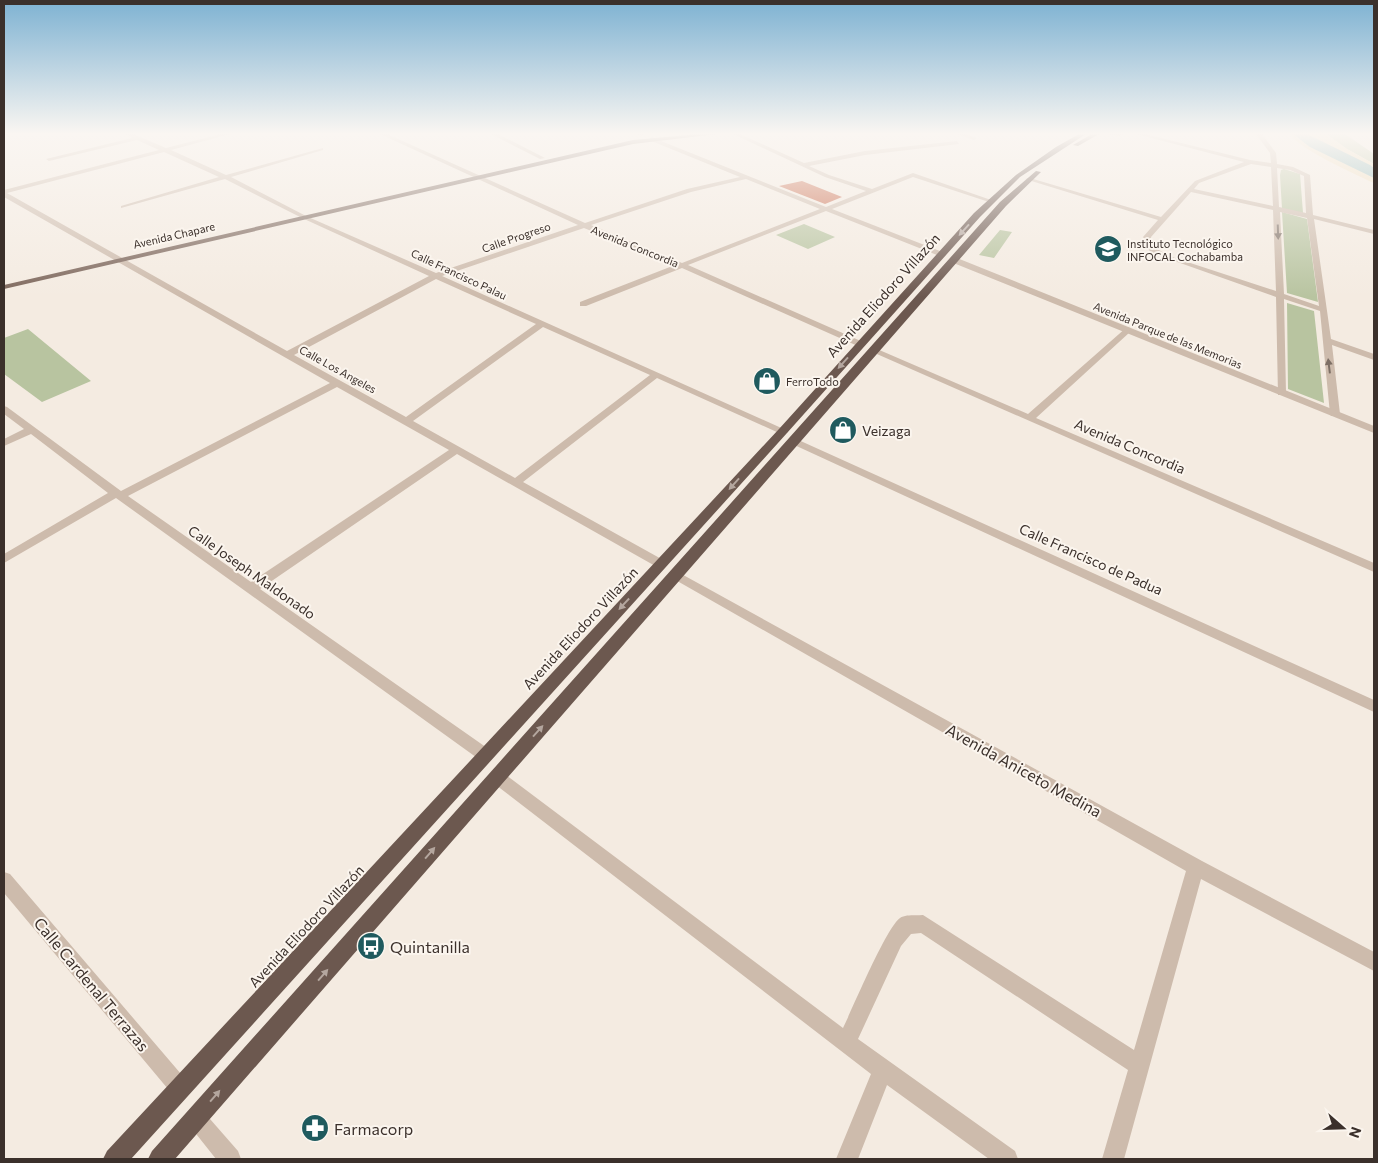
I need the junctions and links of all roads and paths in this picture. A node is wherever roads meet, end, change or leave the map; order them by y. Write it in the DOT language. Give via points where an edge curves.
graph roads {
  1 [pos="22,188"];
  2 [pos="187,188"];
  3 [pos="247,188"];
  4 [pos="417,188"];
  5 [pos="504,188"];
  6 [pos="697,188"];
  7 [pos="774,188"];
  8 [pos="860,188"];
  9 [pos="882,188"];
  10 [pos="955,188"];
  11 [pos="1005,188"];
  12 [pos="1019,188"];
  13 [pos="1059,188"];
  14 [pos="1276,188"];
  15 [pos="1308,188"];
  16 [pos="1190,190"];
  17 [pos="873,192"];
  18 [pos="4,193"];
  19 [pos="992,200"];
  20 [pos="123,207"];
  21 [pos="827,210"];
  22 [pos="1277,210"];
  23 [pos="300,215"];
  24 [pos="1310,217"];
  25 [pos="1164,220"];
  26 [pos="584,225"];
  27 [pos="1374,232"];
  28 [pos="115,257"];
  29 [pos="948,257"];
  30 [pos="681,265"];
  31 [pos="437,276"];
  32 [pos="4,280"];
  33 [pos="4,287"];
  34 [pos="1280,296"];
  35 [pos="583,304"];
  36 [pos="1324,310"];
  37 [pos="541,324"];
  38 [pos="1127,330"];
  39 [pos="1326,340"];
  40 [pos="860,344"];
  41 [pos="874,351"];
  42 [pos="287,355"];
  43 [pos="1374,357"];
  44 [pos="656,375"];
  45 [pos="337,383"];
  46 [pos="1281,393"];
  47 [pos="4,409"];
  48 [pos="1335,414"];
  49 [pos="1030,418"];
  50 [pos="406,422"];
  51 [pos="31,430"];
  52 [pos="1374,430"];
  53 [pos="782,431"];
  54 [pos="794,441"];
  55 [pos="4,443"];
  56 [pos="456,450"];
  57 [pos="515,483"];
  58 [pos="118,494"];
  59 [pos="4,559"];
  60 [pos="661,564"];
  61 [pos="1374,568"];
  62 [pos="676,575"];
  63 [pos="250,589"];
  64 [pos="1374,706"];
  65 [pos="485,755"];
  66 [pos="497,777"];
  67 [pos="1196,867"];
  68 [pos="4,880"];
  69 [pos="1374,962"];
  70 [pos="847,1042"];
  71 [pos="1140,1065"];
  72 [pos="883,1070"];
  73 [pos="180,1088"];
  74 [pos="196,1118"];
  75 [pos="114,1159"];
  76 [pos="160,1159"];
  77 [pos="230,1159"];
  78 [pos="847,1159"];
  79 [pos="1007,1159"];
  80 [pos="1113,1159"];
  1 -- 18 [label="street"];
  2 -- 20 [label="street"];
  3 -- 23 [label="street, Calle Francisco Palau"];
  4 -- 23 [label="main road, Avenida Chapare"];
  5 -- 26 [label="street, Avenida Concordia"];
  6 -- 26 [label="street, Calle Progreso"];
  7 -- 21 [label="street, Avenida Parque de las Memorias"];
  8 -- 17 [label="street"];
  9 -- 17 [label="street"];
  10 -- 19 [label="street"];
  11 -- 19 [label="highway, Avenida Eliodoro Villazón"];
  12 -- 29 [label="highway, Avenida Eliodoro Villazón"];
  13 -- 25 [label="street"];
  14 -- 22 [label="street"];
  15 -- 24 [label="street"];
  16 -- 22 [label="street"];
  16 -- 25 [label="street"];
  17 -- 21 [label="street"];
  18 -- 28 [label="street, Calle Los Angeles"];
  19 -- 29 [label="highway, Avenida Eliodoro Villazón, one-way"];
  21 -- 29 [label="street, Avenida Parque de las Memorias"];
  21 -- 30 [label="street"];
  22 -- 24 [label="street"];
  22 -- 34 [label="street, one-way"];
  23 -- 28 [label="main road, Avenida Chapare"];
  23 -- 31 [label="street, Calle Francisco Palau"];
  24 -- 27 [label="street"];
  24 -- 36 [label="street"];
  25 -- 34 [label="street" via="1147,237 1150,248 1159,254"];
  26 -- 30 [label="street, Avenida Concordia"];
  26 -- 31 [label="street, Calle Progreso"];
  28 -- 32 [label="main road, Avenida Chapare"];
  28 -- 33 [label="main road, Avenida Chapare"];
  28 -- 42 [label="street, Calle Los Angeles"];
  29 -- 38 [label="street, Avenida Parque de las Memorias"];
  29 -- 40 [label="highway, Avenida Eliodoro Villazón"];
  29 -- 41 [label="highway, Avenida Eliodoro Villazón"];
  30 -- 35 [label="street"];
  30 -- 40 [label="street, Avenida Concordia"];
  31 -- 37 [label="street, Calle Francisco Palau"];
  31 -- 42 [label="street, Calle Progreso"];
  34 -- 36 [label="street"];
  34 -- 46 [label="street"];
  36 -- 39 [label="street"];
  37 -- 44 [label="street, Calle Francisco Palau"];
  37 -- 50 [label="street"];
  38 -- 46 [label="street, Avenida Parque de las Memorias"];
  38 -- 49 [label="street"];
  39 -- 43 [label="street"];
  48 -- 39 [label="street, one-way"];
  40 -- 53 [label="highway, Avenida Eliodoro Villazón, one-way"];
  41 -- 49 [label="street, Avenida Concordia"];
  41 -- 54 [label="highway, Avenida Eliodoro Villazón"];
  42 -- 45 [label="street, Calle Los Angeles"];
  44 -- 53 [label="street, Calle Francisco Palau"];
  44 -- 57 [label="street"];
  45 -- 50 [label="street, Calle Los Angeles"];
  45 -- 58 [label="street"];
  46 -- 48 [label="street, Avenida Parque de las Memorias"];
  47 -- 51 [label="street, Calle Joseph Maldonado"];
  48 -- 52 [label="street, Avenida Parque de las Memorias"];
  49 -- 61 [label="street, Avenida Concordia"];
  50 -- 56 [label="street, Calle Los Angeles"];
  51 -- 55 [label="street"];
  51 -- 58 [label="street, Calle Joseph Maldonado"];
  53 -- 60 [label="highway, Avenida Eliodoro Villazón, one-way"];
  54 -- 62 [label="highway, Avenida Eliodoro Villazón"];
  54 -- 64 [label="street, Calle Francisco de Padua"];
  56 -- 57 [label="street, Calle Los Angeles"];
  56 -- 63 [label="street"];
  57 -- 60 [label="street, Calle Los Angeles"];
  58 -- 59 [label="street"];
  58 -- 63 [label="street, Calle Joseph Maldonado"];
  60 -- 65 [label="highway, Avenida Eliodoro Villazón, one-way"];
  66 -- 62 [label="highway, Avenida Eliodoro Villazón, one-way"];
  62 -- 67 [label="street, Avenida Aniceto Medina"];
  63 -- 65 [label="street, Calle Joseph Maldonado"];
  65 -- 73 [label="highway, Avenida Eliodoro Villazón"];
  66 -- 70 [label="street"];
  74 -- 66 [label="highway, Avenida Eliodoro Villazón, one-way"];
  67 -- 69 [label="street, Avenida Aniceto Medina"];
  67 -- 71 [label="street"];
  68 -- 73 [label="street, Calle Cardenal Terrazas"];
  70 -- 71 [label="street" via="895,940 906,925 923,924"];
  70 -- 72 [label="street"];
  71 -- 80 [label="street"];
  72 -- 78 [label="street"];
  72 -- 79 [label="street"];
  73 -- 75 [label="highway, Avenida Eliodoro Villazón"];
  74 -- 76 [label="highway, Avenida Eliodoro Villazón"];
  74 -- 77 [label="street"];
}
